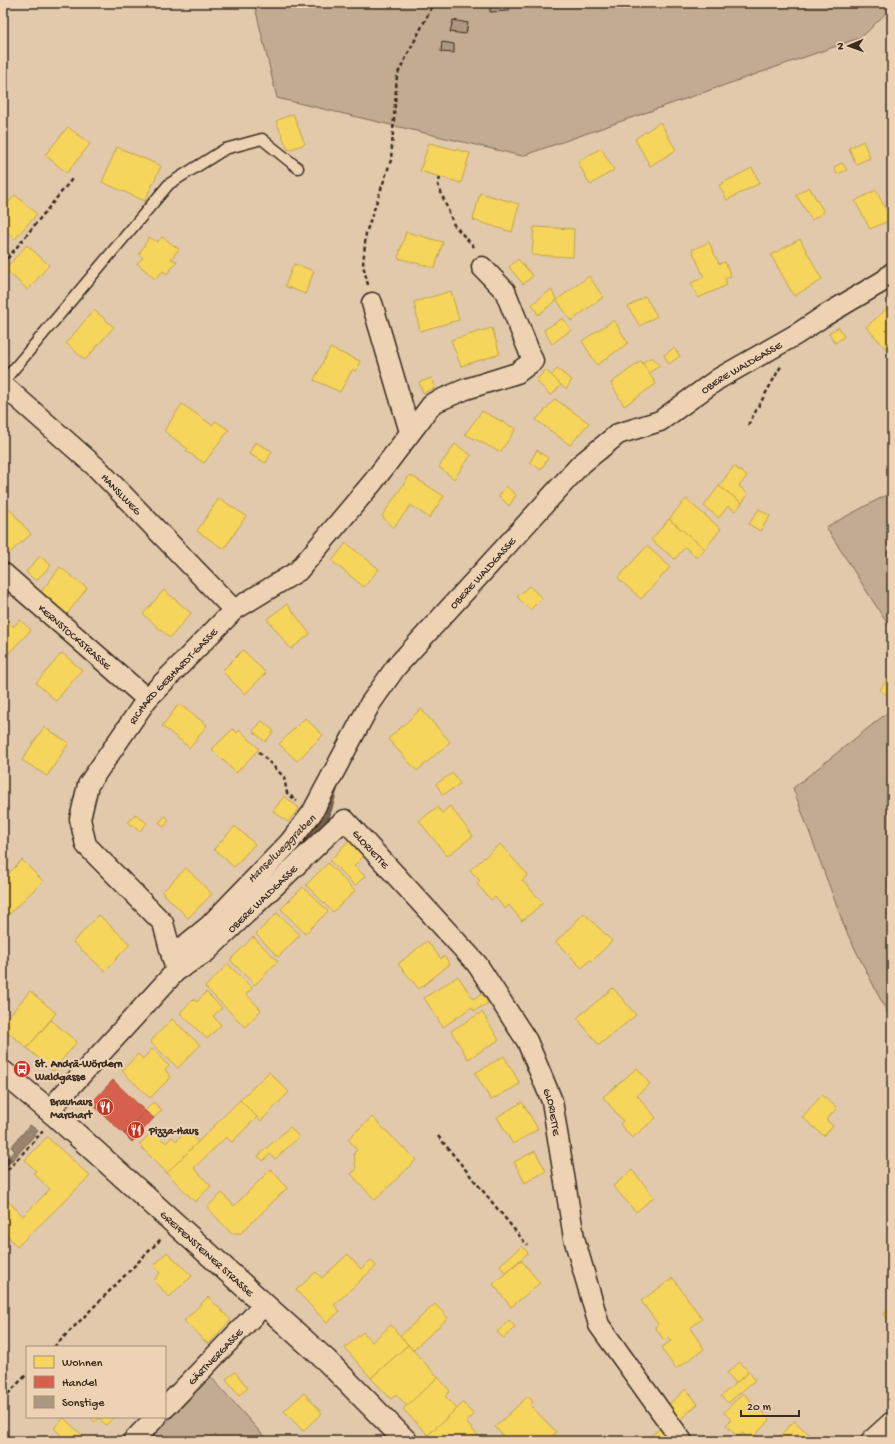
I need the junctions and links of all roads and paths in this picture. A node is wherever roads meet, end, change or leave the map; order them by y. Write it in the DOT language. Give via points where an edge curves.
graph roads {
  1 [pos="434,3"];
  2 [pos="298,168"];
  3 [pos="440,177"];
  4 [pos="72,179"];
  5 [pos="3,264"];
  6 [pos="482,267"];
  7 [pos="892,273"];
  8 [pos="372,303"];
  9 [pos="782,364"];
  10 [pos="3,382"];
  11 [pos="3,385"];
  12 [pos="748,424"];
  13 [pos="410,432"];
  14 [pos="3,573"];
  15 [pos="234,610"];
  16 [pos="147,699"];
  17 [pos="259,752"];
  18 [pos="312,813"];
  19 [pos="345,820"];
  20 [pos="174,964"];
  21 [pos="3,1072"];
  22 [pos="53,1113"];
  23 [pos="438,1136"];
  24 [pos="3,1175"];
  25 [pos="176,1224"];
  26 [pos="527,1245"];
  27 [pos="264,1305"];
  28 [pos="55,1346"];
  29 [pos="26,1375"];
  30 [pos="3,1398"];
  31 [pos="166,1407"];
  32 [pos="155,1418"];
  33 [pos="892,1422"];
  34 [pos="133,1441"];
  35 [pos="406,1441"];
  36 [pos="682,1441"];
  37 [pos="871,1441"];
  1 -- 8 [label="path" via="397,75 391,160 366,233 363,265"];
  2 -- 10 [label="lane" via="262,140 225,149 169,184"];
  3 -- 6 [label="path" via="438,185 454,225 482,255"];
  4 -- 5 [label="path"];
  6 -- 13 [label="street, RICHARD GEBHARDT-GASSE" via="505,291 533,361 517,373 466,389 433,403"];
  7 -- 18 [label="street, OBERE WALDGASSE" via="885,280 797,334 718,379 660,421 618,434 580,465 396,668 370,704"];
  8 -- 13 [label="street"];
  9 -- 12 [label="path"];
  11 -- 15 [label="street, HANSLWEG" via="97,468"];
  13 -- 15 [label="street, RICHARD GEBHARDT-GASSE" via="373,482 298,571"];
  14 -- 16 [label="street, KERNSTOCKSTRASSE"];
  15 -- 16 [label="street, RICHARD GEBHARDT-GASSE"];
  16 -- 20 [label="street, RICHARD GEBHARDT-GASSE" via="88,785 80,819 86,845 163,923"];
  17 -- 18 [label="path" via="284,777 287,793"];
  18 -- 20 [label="street, OBERE WALDGASSE" via="289,842"];
  19 -- 20 [label="street, OBERE WALDGASSE" via="206,952"];
  19 -- 36 [label="street, GLORIETTE" via="477,964 527,1041 552,1101 574,1238 599,1325"];
  20 -- 22 [label="street, OBERE WALDGASSE"];
  21 -- 22 [label="main road, GREIFENSTEINER STRASSE"];
  22 -- 24 [label="path"];
  22 -- 25 [label="main road, GREIFENSTEINER STRASSE"];
  23 -- 26 [label="path"];
  25 -- 27 [label="main road, GREIFENSTEINER STRASSE"];
  25 -- 28 [label="path"];
  27 -- 31 [label="street, GÄRTNERGASSE"];
  27 -- 35 [label="main road, GREIFENSTEINER STRASSE" via="327,1361"];
  29 -- 30 [label="path"];
  32 -- 34 [label="street"];
  33 -- 37 [label="street"];
}
